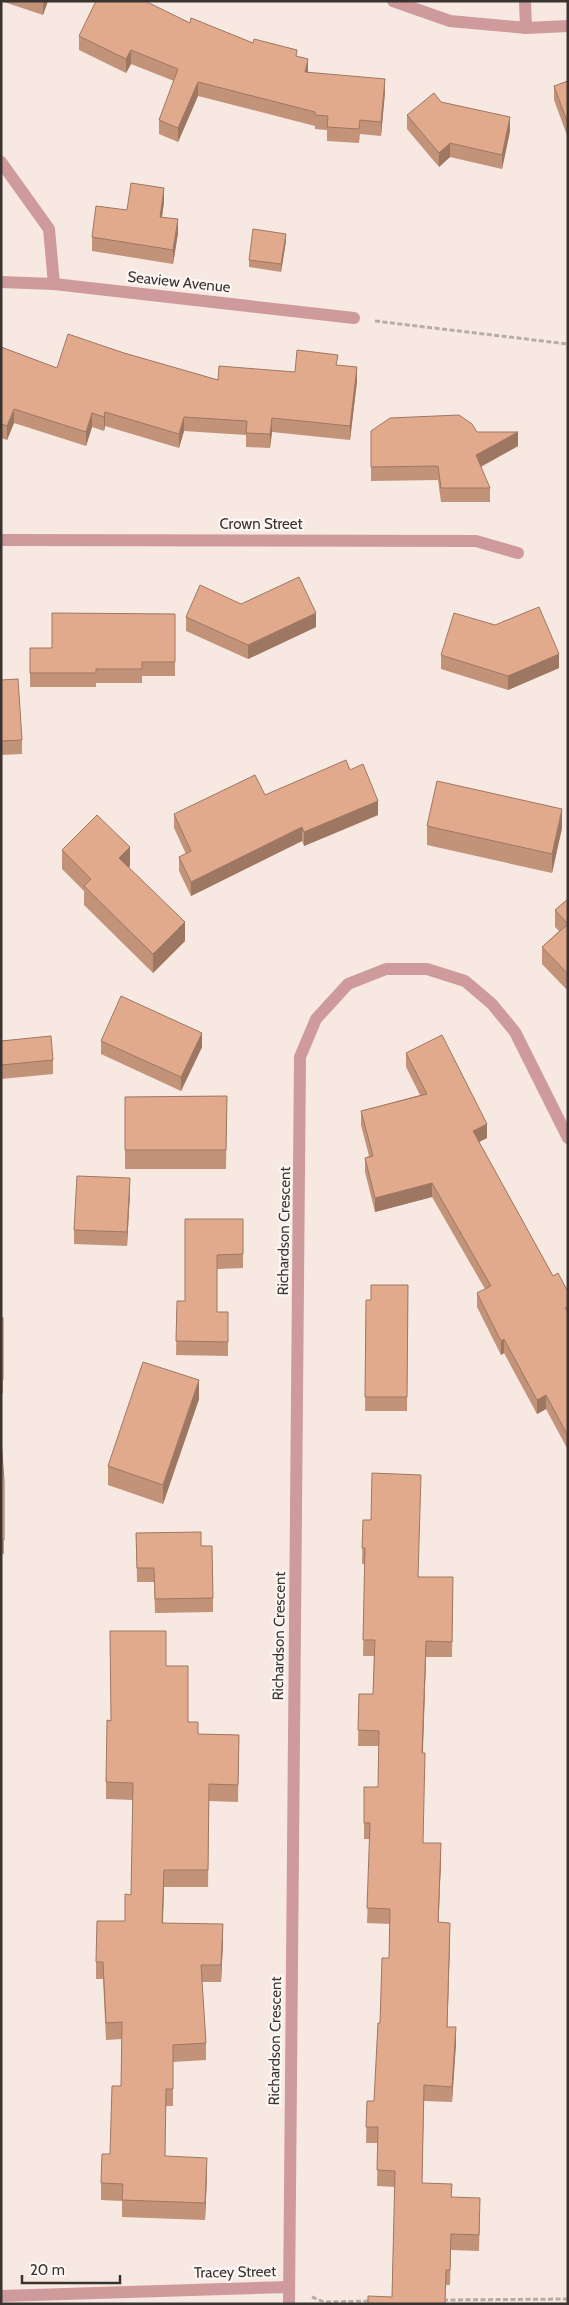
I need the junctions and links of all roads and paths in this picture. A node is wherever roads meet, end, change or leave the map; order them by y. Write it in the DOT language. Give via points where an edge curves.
graph roads {
  1 [pos="393,1"];
  2 [pos="525,1"];
  3 [pos="568,26"];
  4 [pos="526,28"];
  5 [pos="1,162"];
  6 [pos="1,282"];
  7 [pos="54,284"];
  8 [pos="354,318"];
  9 [pos="568,344"];
  10 [pos="1,540"];
  11 [pos="518,553"];
  12 [pos="568,1138"];
  13 [pos="289,2287"];
  14 [pos="1,2296"];
  15 [pos="568,2299"];
  16 [pos="441,2300"];
  17 [pos="382,2301"];
  18 [pos="289,2304"];
  1 -- 4 [label="street" via="450,21"];
  2 -- 4 [label="street"];
  3 -- 4 [label="street"];
  5 -- 7 [label="street" via="49,229"];
  6 -- 7 [label="street, Seaview Avenue"];
  7 -- 8 [label="street, Seaview Avenue"];
  8 -- 9 [label="path"];
  10 -- 11 [label="street, Crown Street" via="476,541"];
  12 -- 13 [label="street, Richardson Crescent" via="515,1032 492,1004 465,981 427,969 386,969 348,984 316,1019 300,1057"];
  13 -- 14 [label="street, Tracey Street"];
  13 -- 17 [label="path" via="324,2302"];
  13 -- 18 [label="street, Richardson Crescent"];
  15 -- 16 [label="path"];
}
